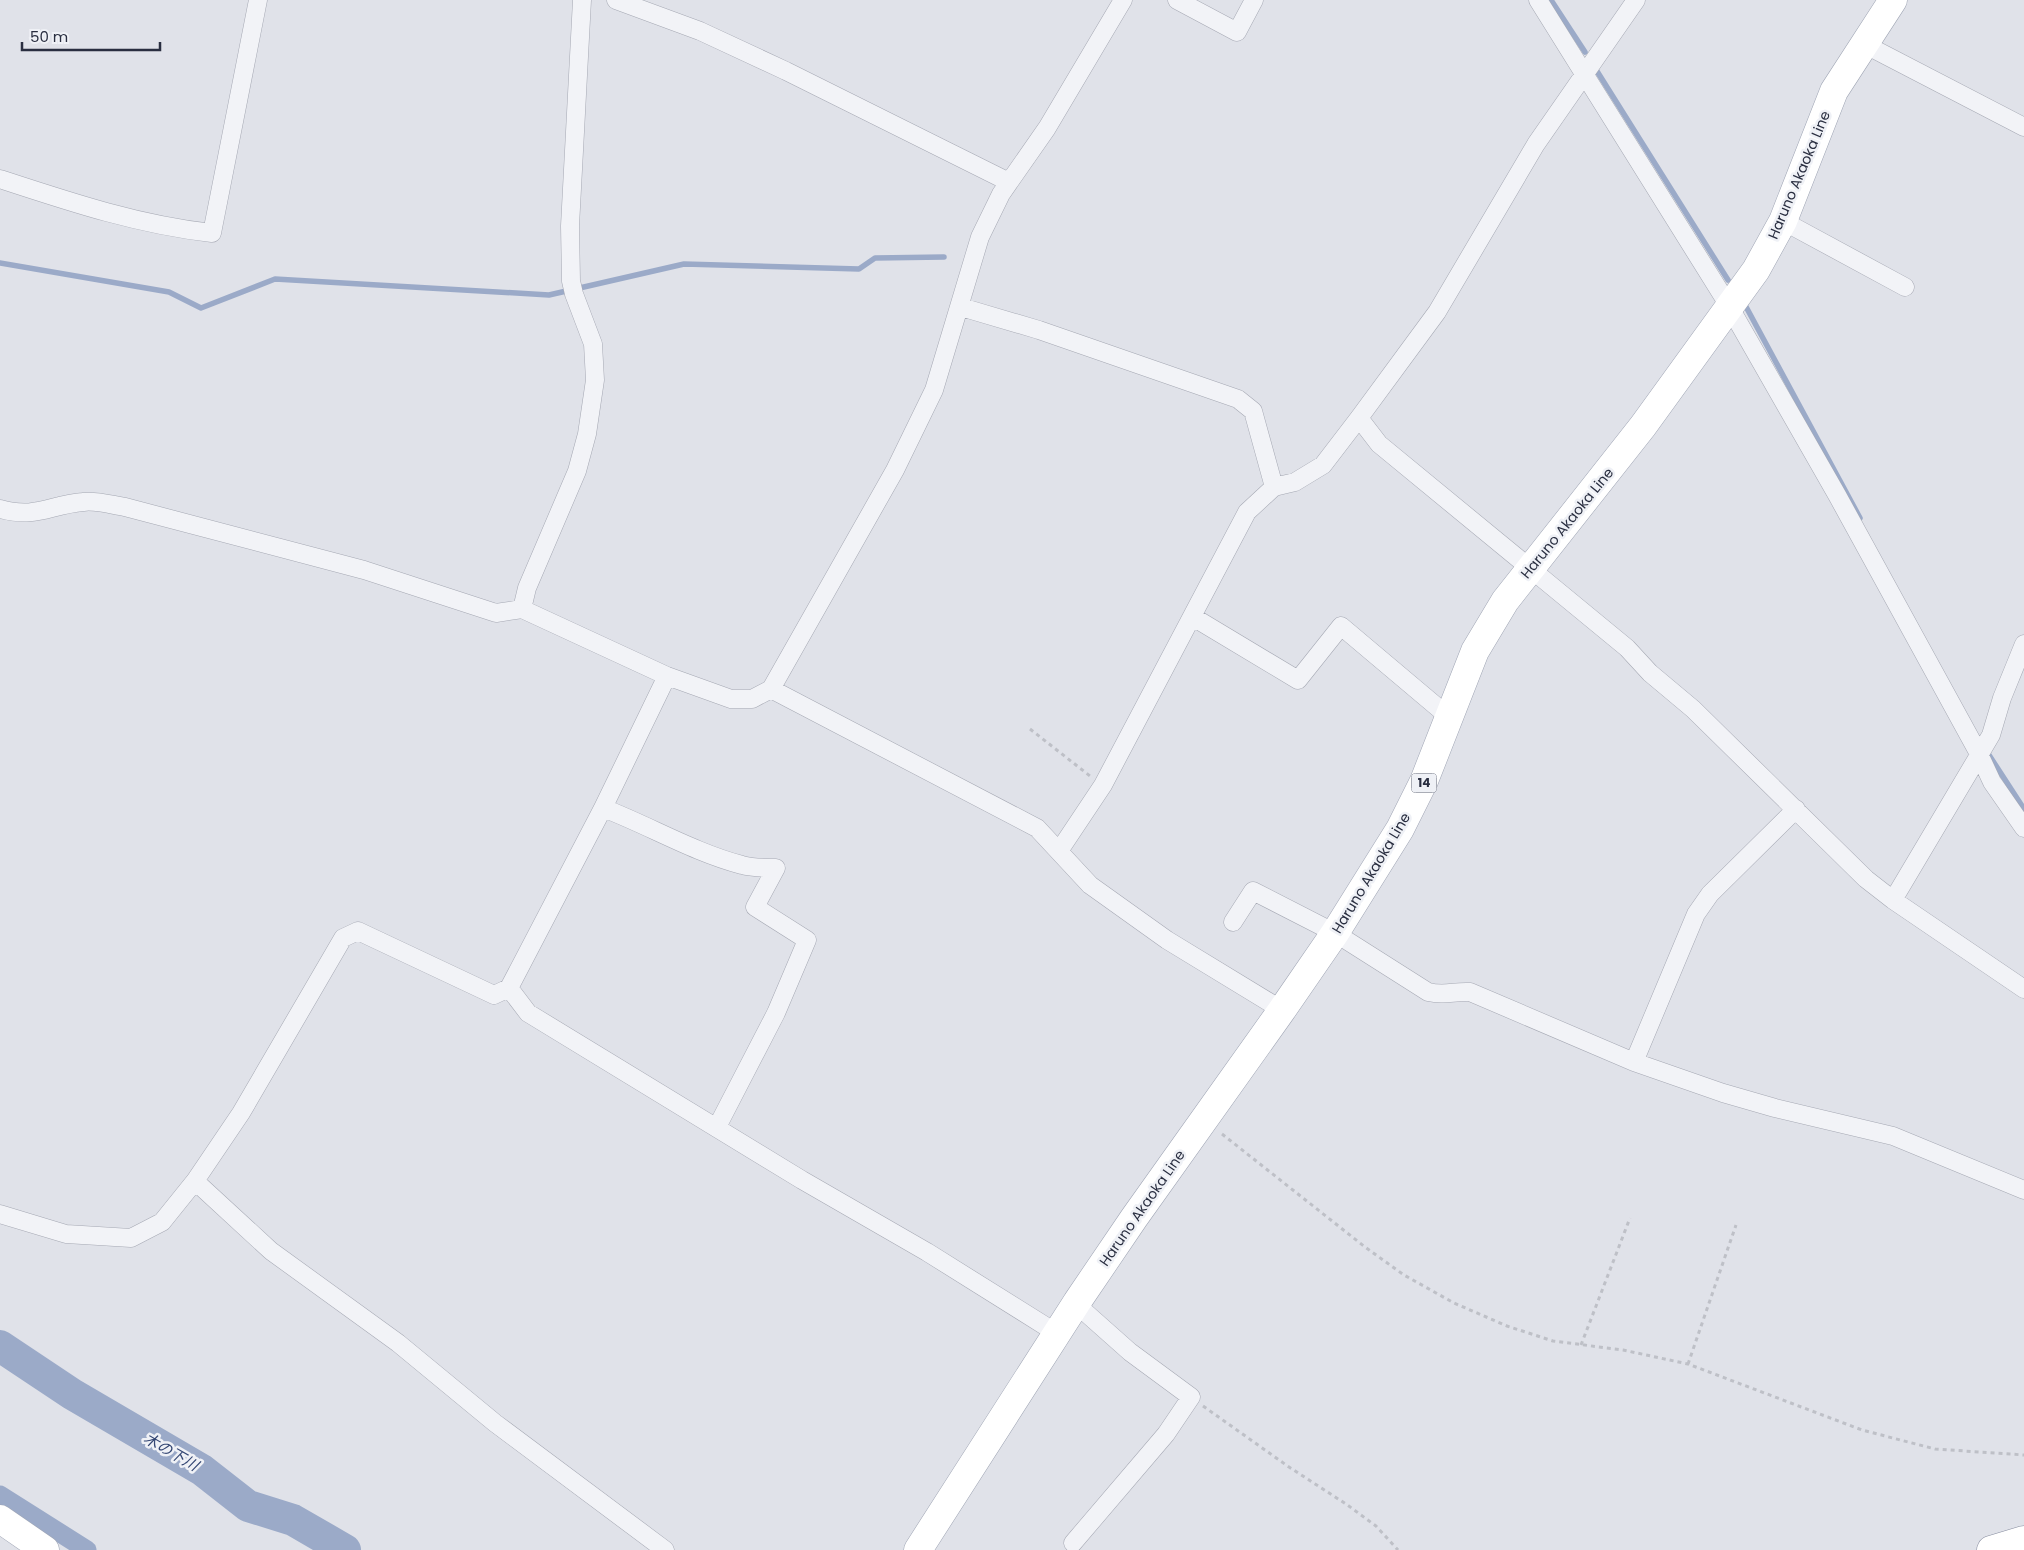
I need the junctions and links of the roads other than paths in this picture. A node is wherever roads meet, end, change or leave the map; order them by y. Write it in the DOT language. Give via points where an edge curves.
graph roads {
  1 [pos="258,0"];
  2 [pos="582,0"];
  3 [pos="616,0"];
  4 [pos="1123,0"];
  5 [pos="1177,0"];
  6 [pos="1254,0"];
  7 [pos="1538,0"];
  8 [pos="1636,0"];
  9 [pos="1893,0"];
  10 [pos="1864,44"];
  11 [pos="1585,72"];
  12 [pos="2024,127"];
  13 [pos="0,178"];
  14 [pos="1009,182"];
  15 [pos="1783,221"];
  16 [pos="1905,286"];
  17 [pos="1729,306"];
  18 [pos="961,307"];
  19 [pos="1359,418"];
  20 [pos="1274,487"];
  21 [pos="0,509"];
  22 [pos="1531,568"];
  23 [pos="522,609"];
  24 [pos="1193,617"];
  25 [pos="2024,644"];
  26 [pos="667,676"];
  27 [pos="770,689"];
  28 [pos="1449,717"];
  29 [pos="1979,754"];
  30 [pos="603,808"];
  31 [pos="1796,809"];
  32 [pos="2024,828"];
  33 [pos="1060,851"];
  34 [pos="1893,900"];
  35 [pos="1233,922"];
  36 [pos="1335,933"];
  37 [pos="509,988"];
  38 [pos="2024,989"];
  39 [pos="1282,1010"];
  40 [pos="1634,1062"];
  41 [pos="717,1127"];
  42 [pos="195,1181"];
  43 [pos="2024,1190"];
  44 [pos="0,1214"];
  45 [pos="1076,1304"];
  46 [pos="1058,1334"];
  47 [pos="0,1519"];
  48 [pos="2024,1540"];
  49 [pos="1073,1542"];
  50 [pos="45,1550"];
  51 [pos="665,1550"];
  52 [pos="918,1550"];
  53 [pos="1991,1550"];
  1 -- 13 [label="street" via="212,233 172,229 92,209"];
  2 -- 23 [label="street" via="570,226 573,288 594,344 595,380 587,434 577,471 527,588"];
  3 -- 14 [label="street" via="700,31 786,70"];
  4 -- 14 [label="street" via="1047,128"];
  5 -- 6 [label="street" via="1237,32"];
  7 -- 11 [label="street"];
  8 -- 11 [label="street"];
  9 -- 10 [label="main road, Haruno Akaoka Line / 14"];
  10 -- 12 [label="street"];
  10 -- 15 [label="main road, Haruno Akaoka Line / 14" via="1834,91"];
  11 -- 17 [label="street"];
  11 -- 19 [label="street" via="1536,144 1437,312"];
  14 -- 18 [label="street" via="980,237"];
  15 -- 16 [label="street"];
  15 -- 17 [label="main road, Haruno Akaoka Line / 14" via="1756,270"];
  17 -- 22 [label="main road, Haruno Akaoka Line / 14" via="1643,426"];
  17 -- 29 [label="street"];
  18 -- 20 [label="street" via="1039,330 1238,399 1253,411"];
  18 -- 27 [label="street" via="934,390 908,443"];
  19 -- 20 [label="street" via="1324,465 1295,482"];
  19 -- 22 [label="street" via="1379,444"];
  20 -- 24 [label="street" via="1247,512"];
  21 -- 23 [label="street" via="17,514 39,513 56,506 86,501 126,507 364,570 496,613"];
  22 -- 28 [label="main road, Haruno Akaoka Line / 14" via="1505,601 1475,651"];
  22 -- 31 [label="street" via="1627,648 1650,674 1694,709"];
  23 -- 26 [label="street"];
  24 -- 28 [label="street" via="1298,680 1341,626"];
  24 -- 33 [label="street" via="1103,785"];
  25 -- 29 [label="street" via="1991,735"];
  26 -- 27 [label="street" via="731,699 752,699"];
  26 -- 30 [label="street"];
  27 -- 33 [label="street" via="1037,828"];
  28 -- 36 [label="main road, Haruno Akaoka Line / 14" via="1424,781 1400,829"];
  29 -- 32 [label="street" via="1992,782"];
  29 -- 34 [label="street"];
  30 -- 37 [label="street"];
  30 -- 41 [label="street" via="691,848 743,866 776,868 755,907 806,940 776,1013"];
  31 -- 34 [label="street" via="1866,879"];
  31 -- 40 [label="street" via="1710,894 1696,914"];
  33 -- 39 [label="street" via="1090,884 1167,940"];
  34 -- 38 [label="street"];
  35 -- 36 [label="street" via="1253,891"];
  36 -- 39 [label="main road, Haruno Akaoka Line / 14"];
  36 -- 40 [label="street" via="1428,992 1444,995 1470,992"];
  37 -- 41 [label="street" via="528,1012"];
  37 -- 42 [label="street" via="494,995 358,931 343,938 241,1114"];
  39 -- 45 [label="main road, Haruno Akaoka Line / 14"];
  40 -- 43 [label="street" via="1775,1108 1893,1136"];
  41 -- 46 [label="street"];
  42 -- 44 [label="street" via="162,1222 131,1238 66,1234"];
  42 -- 51 [label="street" via="271,1251 398,1343 495,1423"];
  45 -- 46 [label="main road, Haruno Akaoka Line / 14"];
  45 -- 49 [label="street" via="1130,1352 1191,1398 1166,1434"];
  46 -- 52 [label="main road, Haruno Akaoka Line / 14"];
  47 -- 50 [label="main road"];
  48 -- 53 [label="main road"];
}
